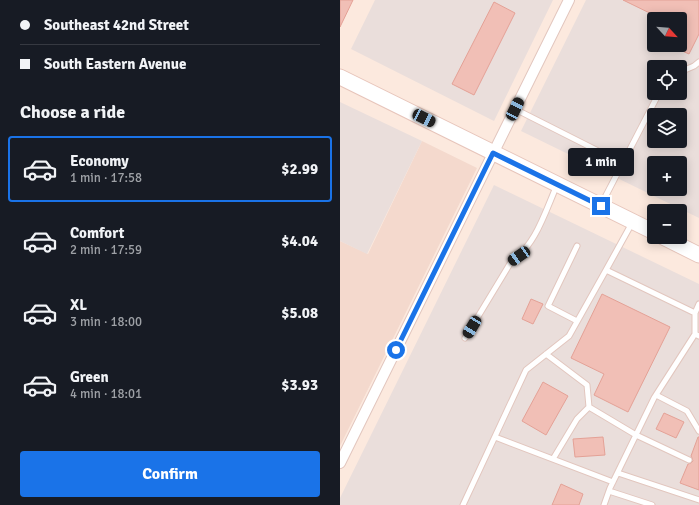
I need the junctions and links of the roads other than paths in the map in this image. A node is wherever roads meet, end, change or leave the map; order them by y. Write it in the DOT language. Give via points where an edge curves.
graph roads {
  1 [pos="569,0"];
  2 [pos="699,62"];
  3 [pos="687,69"];
  4 [pos="340,77"];
  5 [pos="654,100"];
  6 [pos="515,109"];
  7 [pos="493,153"];
  8 [pos="622,163"];
  9 [pos="557,184"];
  10 [pos="601,206"];
  11 [pos="632,222"];
  12 [pos="647,229"];
  13 [pos="677,244"];
  14 [pos="577,246"];
  15 [pos="699,255"];
  16 [pos="606,270"];
  17 [pos="699,304"];
  18 [pos="695,313"];
  19 [pos="577,321"];
  20 [pos="697,335"];
  21 [pos="465,338"];
  22 [pos="546,354"];
  23 [pos="656,395"];
  24 [pos="589,407"];
  25 [pos="699,431"];
  26 [pos="636,435"];
  27 [pos="495,437"];
  28 [pos="554,460"];
  29 [pos="689,460"];
  30 [pos="340,463"];
  31 [pos="618,473"];
  32 [pos="613,482"];
  33 [pos="609,490"];
  34 [pos="699,500"];
  35 [pos="463,505"];
  36 [pos="606,505"];
  37 [pos="652,505"];
  1 -- 6 [label="street"];
  2 -- 3 [label="lane"];
  4 -- 7 [label="main road"];
  5 -- 8 [label="lane"];
  6 -- 7 [label="street"];
  6 -- 8 [label="lane"];
  7 -- 9 [label="main road"];
  7 -- 30 [label="street"];
  8 -- 10 [label="lane"];
  9 -- 10 [label="main road"];
  9 -- 21 [label="lane" via="534,237 519,256 510,262"];
  10 -- 11 [label="main road"];
  11 -- 12 [label="main road"];
  11 -- 16 [label="lane"];
  13 -- 15 [label="main road"];
  14 -- 19 [label="lane" via="548,306"];
  16 -- 18 [label="lane"];
  16 -- 19 [label="lane"];
  17 -- 18 [label="lane"];
  18 -- 20 [label="lane"];
  19 -- 22 [label="lane" via="568,336"];
  20 -- 23 [label="lane"];
  22 -- 24 [label="lane" via="588,385"];
  22 -- 27 [label="lane" via="526,370"];
  23 -- 25 [label="lane" via="687,411"];
  23 -- 26 [label="lane"];
  24 -- 26 [label="lane"];
  24 -- 28 [label="lane" via="577,418"];
  26 -- 29 [label="lane"];
  26 -- 31 [label="lane"];
  27 -- 28 [label="lane"];
  27 -- 35 [label="lane"];
  28 -- 32 [label="lane"];
  31 -- 32 [label="lane"];
  31 -- 34 [label="lane"];
  32 -- 33 [label="lane"];
  33 -- 36 [label="lane"];
  33 -- 37 [label="lane"];
}
